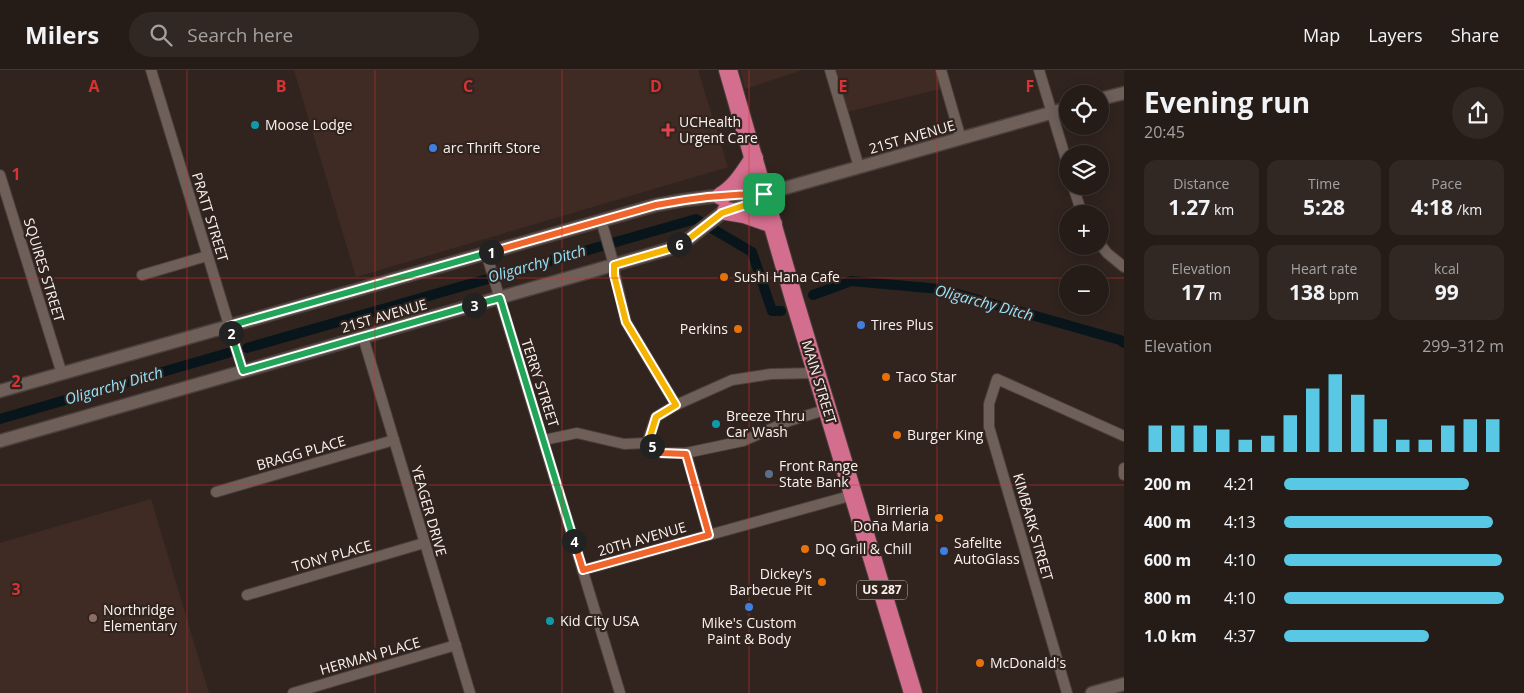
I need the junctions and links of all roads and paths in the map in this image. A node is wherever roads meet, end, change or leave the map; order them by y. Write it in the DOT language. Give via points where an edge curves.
graph roads {
  1 [pos="151,70"];
  2 [pos="728,70"];
  3 [pos="830,70"];
  4 [pos="942,70"];
  5 [pos="1040,70"];
  6 [pos="1124,93"];
  7 [pos="1109,97"];
  8 [pos="1059,111"];
  9 [pos="1052,113"];
  10 [pos="961,138"];
  11 [pos="1062,145"];
  12 [pos="754,158"];
  13 [pos="859,168"];
  14 [pos="0,175"];
  15 [pos="764,194"];
  16 [pos="720,209"];
  17 [pos="601,220"];
  18 [pos="772,224"];
  19 [pos="486,253"];
  20 [pos="1109,255"];
  21 [pos="208,256"];
  22 [pos="614,265"];
  23 [pos="1124,267"];
  24 [pos="142,275"];
  25 [pos="500,298"];
  26 [pos="229,326"];
  27 [pos="363,337"];
  28 [pos="243,371"];
  29 [pos="817,373"];
  30 [pos="62,374"];
  31 [pos="0,391"];
  32 [pos="676,405"];
  33 [pos="828,409"];
  34 [pos="1124,436"];
  35 [pos="394,440"];
  36 [pos="544,440"];
  37 [pos="0,441"];
  38 [pos="648,443"];
  39 [pos="686,454"];
  40 [pos="1124,468"];
  41 [pos="1124,475"];
  42 [pos="216,492"];
  43 [pos="853,495"];
  44 [pos="709,535"];
  45 [pos="424,543"];
  46 [pos="583,570"];
  47 [pos="247,595"];
  48 [pos="456,645"];
  49 [pos="1124,684"];
  50 [pos="293,693"];
  51 [pos="470,693"];
  52 [pos="620,693"];
  53 [pos="913,693"];
  54 [pos="1067,693"];
  55 [pos="1092,693"];
  1 -- 21 [label="street, PRATT STREET"];
  2 -- 12 [label="highway, MAIN STREET / US 287"];
  3 -- 13 [label="street"];
  4 -- 10 [label="street"];
  5 -- 9 [label="street"];
  6 -- 7 [label="street"];
  8 -- 9 [label="street, 21ST AVENUE"];
  9 -- 10 [label="street, 21ST AVENUE"];
  9 -- 11 [label="street"];
  10 -- 13 [label="street, 21ST AVENUE"];
  12 -- 15 [label="highway, MAIN STREET / US 287"];
  12 -- 16 [label="highway"];
  13 -- 15 [label="street, 21ST AVENUE"];
  14 -- 30 [label="street, SQUIRES STREET"];
  15 -- 16 [label="street, 21ST AVENUE"];
  15 -- 18 [label="highway, MAIN STREET / US 287"];
  16 -- 17 [label="street, 21ST AVENUE" via="681,200"];
  16 -- 18 [label="highway"];
  16 -- 22 [label="street, 21ST AVENUE" via="700,231 669,249"];
  17 -- 19 [label="street, 21ST AVENUE"];
  17 -- 22 [label="street"];
  18 -- 29 [label="highway, MAIN STREET / US 287"];
  19 -- 25 [label="street, TERRY STREET"];
  19 -- 26 [label="street, 21ST AVENUE"];
  20 -- 23 [label="street"];
  21 -- 24 [label="street"];
  21 -- 26 [label="street, PRATT STREET"];
  22 -- 25 [label="street, 21ST AVENUE"];
  22 -- 32 [label="street" via="626,322"];
  25 -- 27 [label="street, 21ST AVENUE"];
  25 -- 36 [label="street, TERRY STREET"];
  26 -- 28 [label="street, PRATT STREET"];
  26 -- 30 [label="street, 21ST AVENUE"];
  27 -- 28 [label="street, 21ST AVENUE"];
  27 -- 35 [label="street, YEAGER DRIVE"];
  28 -- 37 [label="street, 21ST AVENUE"];
  29 -- 32 [label="street" via="771,374 732,380"];
  29 -- 33 [label="highway, MAIN STREET / US 287"];
  30 -- 31 [label="street, 21ST AVENUE"];
  32 -- 38 [label="street" via="656,417"];
  33 -- 39 [label="street" via="789,421 743,441"];
  33 -- 43 [label="highway, MAIN STREET / US 287"];
  34 -- 54 [label="street, KIMBARK STREET" via="997,379 989,404 989,427"];
  35 -- 42 [label="street, BRAGG PLACE"];
  35 -- 45 [label="street, YEAGER DRIVE"];
  36 -- 38 [label="street" via="577,433 624,444"];
  36 -- 46 [label="street, TERRY STREET"];
  38 -- 39 [label="street" via="662,453"];
  39 -- 44 [label="street"];
  40 -- 41 [label="street"];
  43 -- 44 [label="street, 20TH AVENUE"];
  43 -- 53 [label="highway, MAIN STREET / US 287"];
  44 -- 46 [label="street, 20TH AVENUE"];
  45 -- 47 [label="street, TONY PLACE"];
  45 -- 48 [label="street, YEAGER DRIVE"];
  46 -- 52 [label="street, TERRY STREET"];
  48 -- 50 [label="street, HERMAN PLACE"];
  48 -- 51 [label="street, YEAGER DRIVE"];
  49 -- 55 [label="street"];
}
